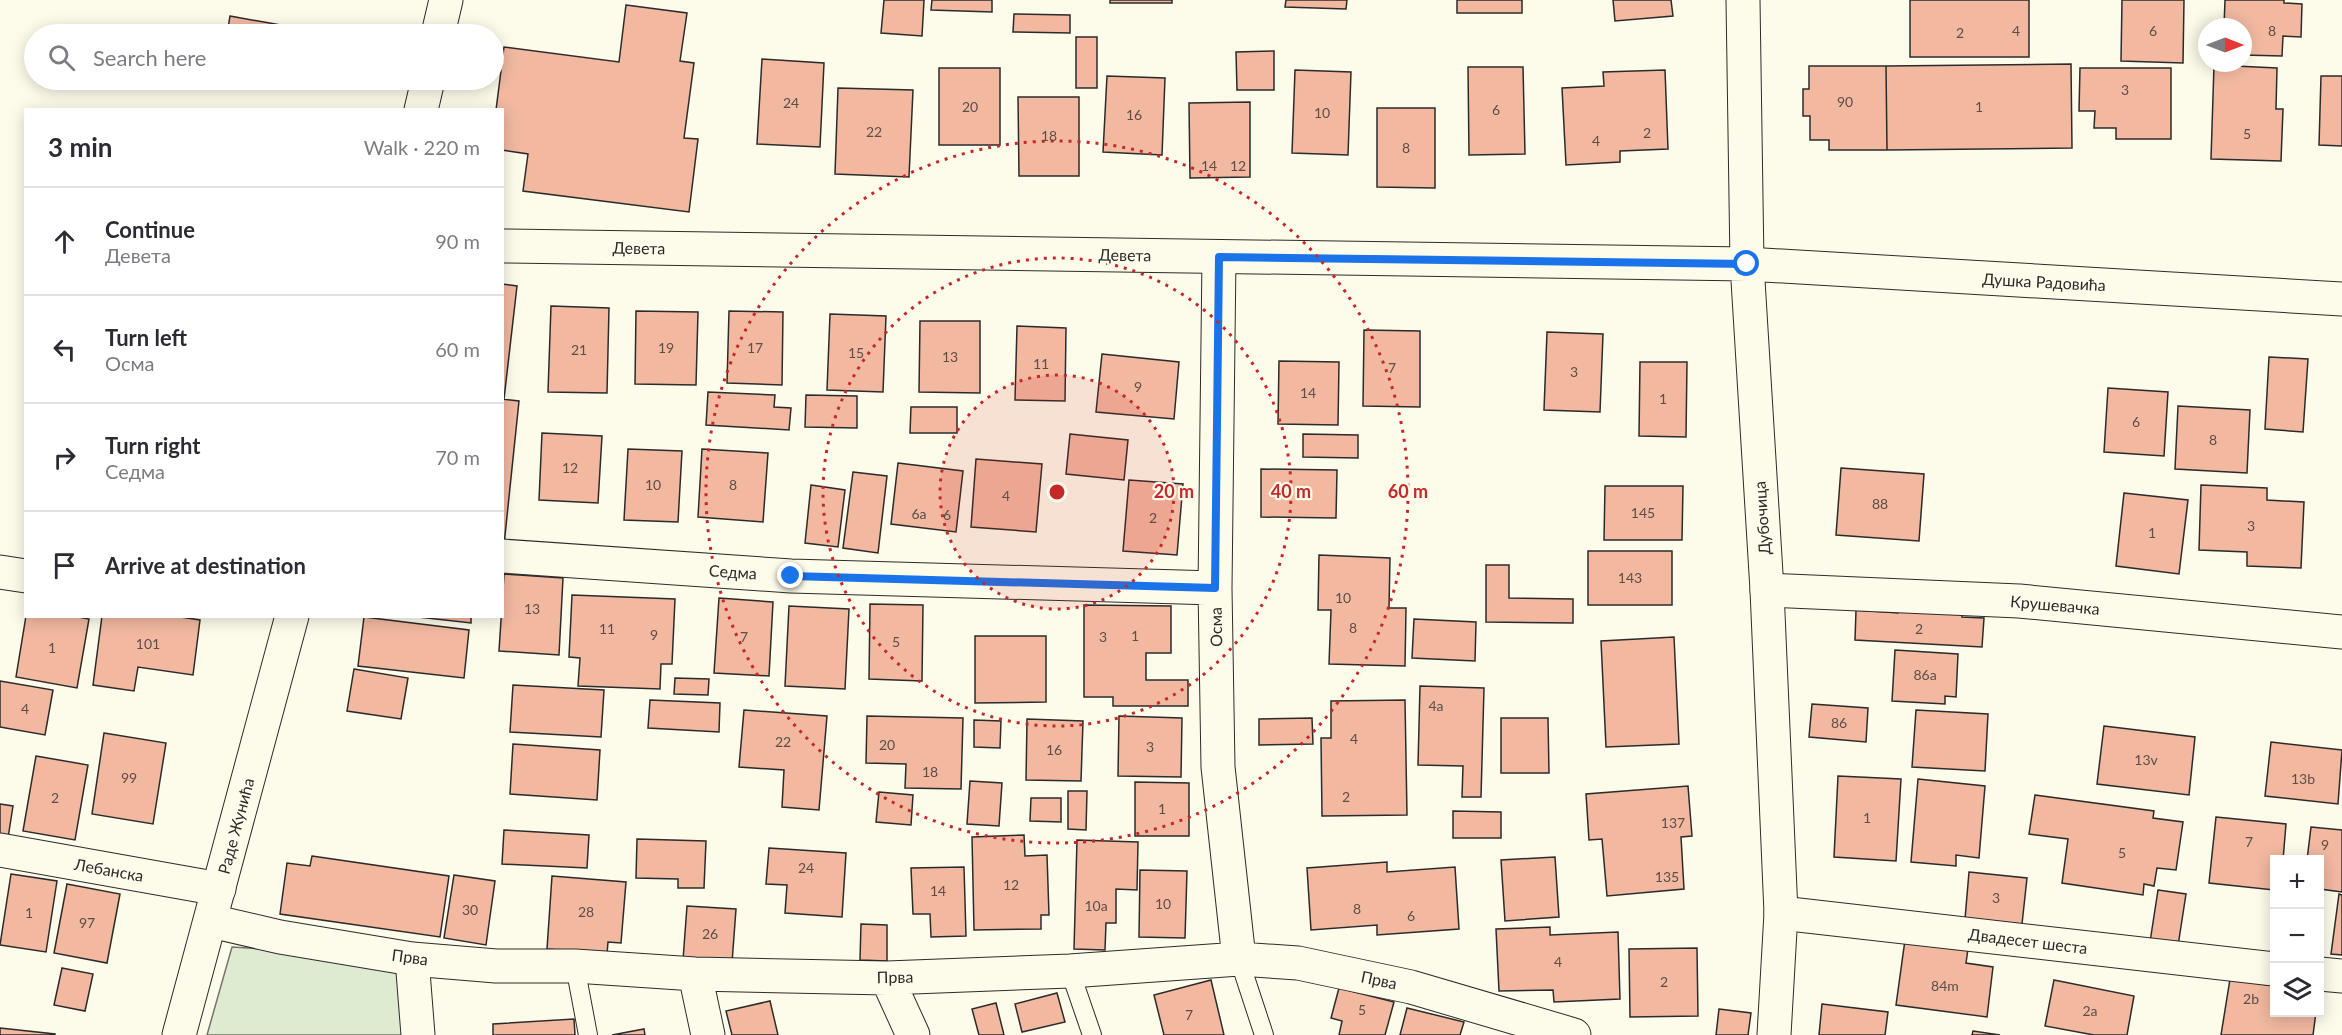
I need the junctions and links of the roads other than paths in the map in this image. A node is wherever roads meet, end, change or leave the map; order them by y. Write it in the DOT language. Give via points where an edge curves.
graph roads {
  1 [pos="446,0"];
  2 [pos="1743,0"];
  3 [pos="440,24"];
  4 [pos="426,90"];
  5 [pos="421,108"];
  6 [pos="504,246"];
  7 [pos="1219,257"];
  8 [pos="1747,264"];
  9 [pos="2342,299"];
  10 [pos="504,556"];
  11 [pos="0,572"];
  12 [pos="24,576"];
  13 [pos="1215,588"];
  14 [pos="1767,590"];
  15 [pos="290,618"];
  16 [pos="2342,633"];
  17 [pos="0,850"];
  18 [pos="219,888"];
  19 [pos="1781,913"];
  20 [pos="211,921"];
  21 [pos="412,958"];
  22 [pos="1239,960"];
  23 [pos="575,966"];
  24 [pos="2270,969"];
  25 [pos="1070,971"];
  26 [pos="694,974"];
  27 [pos="2324,974"];
  28 [pos="2342,976"];
  29 [pos="887,978"];
  30 [pos="179,1035"];
  31 [pos="418,1035"];
  32 [pos="588,1035"];
  33 [pos="708,1035"];
  34 [pos="912,1035"];
  35 [pos="1092,1035"];
  36 [pos="1264,1035"];
  37 [pos="1574,1035"];
  38 [pos="1774,1035"];
  1 -- 3 [label="street"];
  2 -- 8 [label="street, Дубочица"];
  4 -- 5 [label="street"];
  6 -- 7 [label="street, Девета"];
  7 -- 8 [label="street, Девета"];
  7 -- 13 [label="street, Осма"];
  8 -- 9 [label="street, Душка Радовића"];
  8 -- 14 [label="street, Дубочица"];
  10 -- 13 [label="street, Седма" via="791,576"];
  11 -- 12 [label="street"];
  13 -- 22 [label="street, Осма" via="1218,767"];
  14 -- 16 [label="street, Крушевачка" via="2019,601"];
  14 -- 19 [label="street, Дубочица"];
  15 -- 18 [label="street, Раде Жунића"];
  17 -- 18 [label="street, Лебанска"];
  18 -- 20 [label="street, Раде Жунића"];
  19 -- 24 [label="street, Двадесет шеста"];
  19 -- 38 [label="street, Дубочица"];
  20 -- 21 [label="street, Прва" via="280,937"];
  20 -- 30 [label="street, Раде Жунића"];
  21 -- 23 [label="street, Прва" via="496,966"];
  21 -- 31 [label="street"];
  22 -- 25 [label="street, Прва"];
  22 -- 36 [label="lane"];
  22 -- 37 [label="street, Прва" via="1298,963 1411,987"];
  23 -- 26 [label="street, Прва"];
  23 -- 32 [label="lane"];
  25 -- 29 [label="street, Прва"];
  25 -- 35 [label="lane"];
  26 -- 29 [label="street, Прва"];
  26 -- 33 [label="street"];
  27 -- 28 [label="street"];
  29 -- 34 [label="street"];
}
